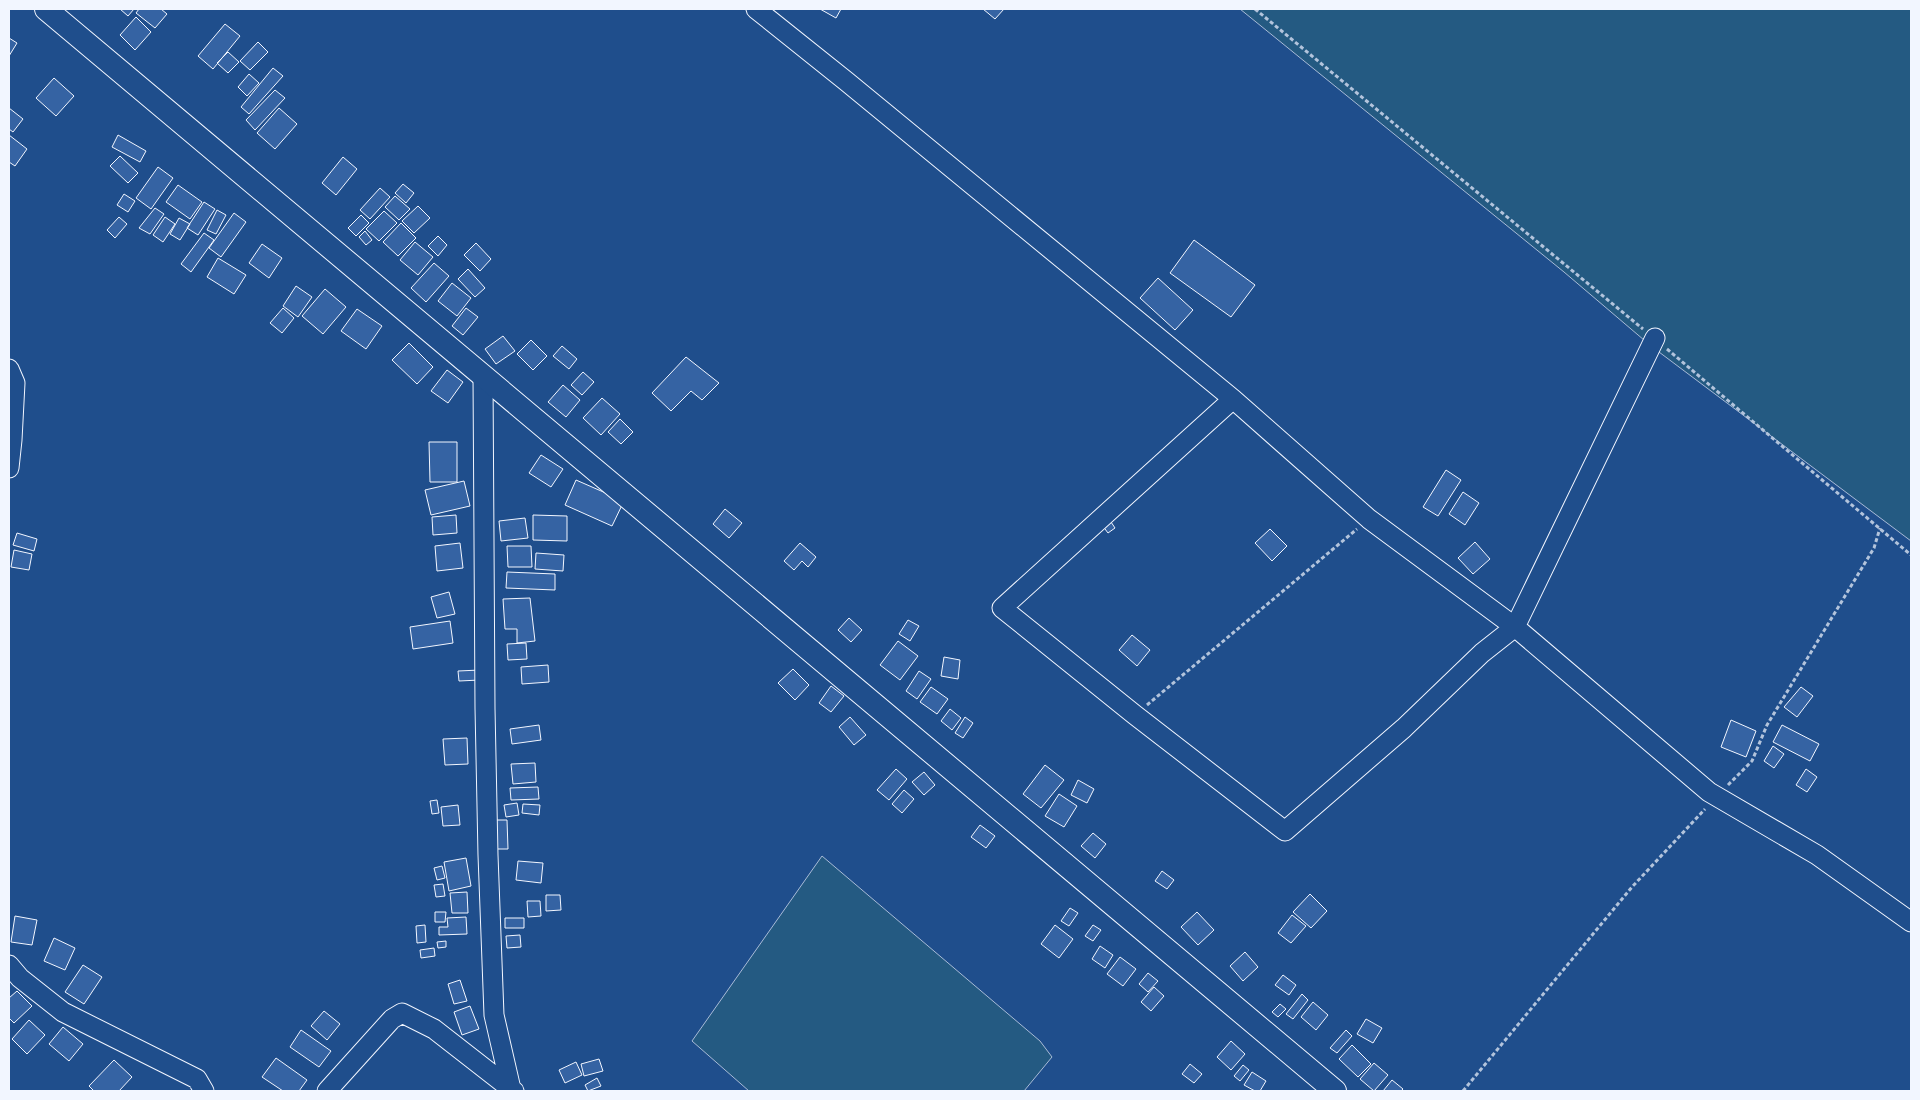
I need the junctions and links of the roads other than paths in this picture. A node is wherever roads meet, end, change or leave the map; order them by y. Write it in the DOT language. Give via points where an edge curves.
graph roads {
  1 [pos="46,9"];
  2 [pos="756,9"];
  3 [pos="1655,338"];
  4 [pos="9,369"];
  5 [pos="483,376"];
  6 [pos="1233,399"];
  7 [pos="9,468"];
  8 [pos="1515,627"];
  9 [pos="1911,922"];
  10 [pos="9,965"];
  11 [pos="513,1090"];
  12 [pos="204,1091"];
  13 [pos="327,1091"];
  14 [pos="1335,1091"];
  1 -- 5 [label="main road"];
  2 -- 6 [label="street"];
  3 -- 8 [label="street"];
  4 -- 7 [label="street" via="15,383"];
  5 -- 11 [label="street" via="485,708 494,1015"];
  5 -- 14 [label="main road"];
  6 -- 8 [label="street" via="1369,519"];
  6 -- 8 [label="street" via="1002,608 1285,831"];
  8 -- 9 [label="street" via="1709,792 1816,856"];
  10 -- 12 [label="street" via="20,978 63,1012 197,1078"];
  11 -- 13 [label="street" via="434,1029 402,1014 392,1018"];
}
